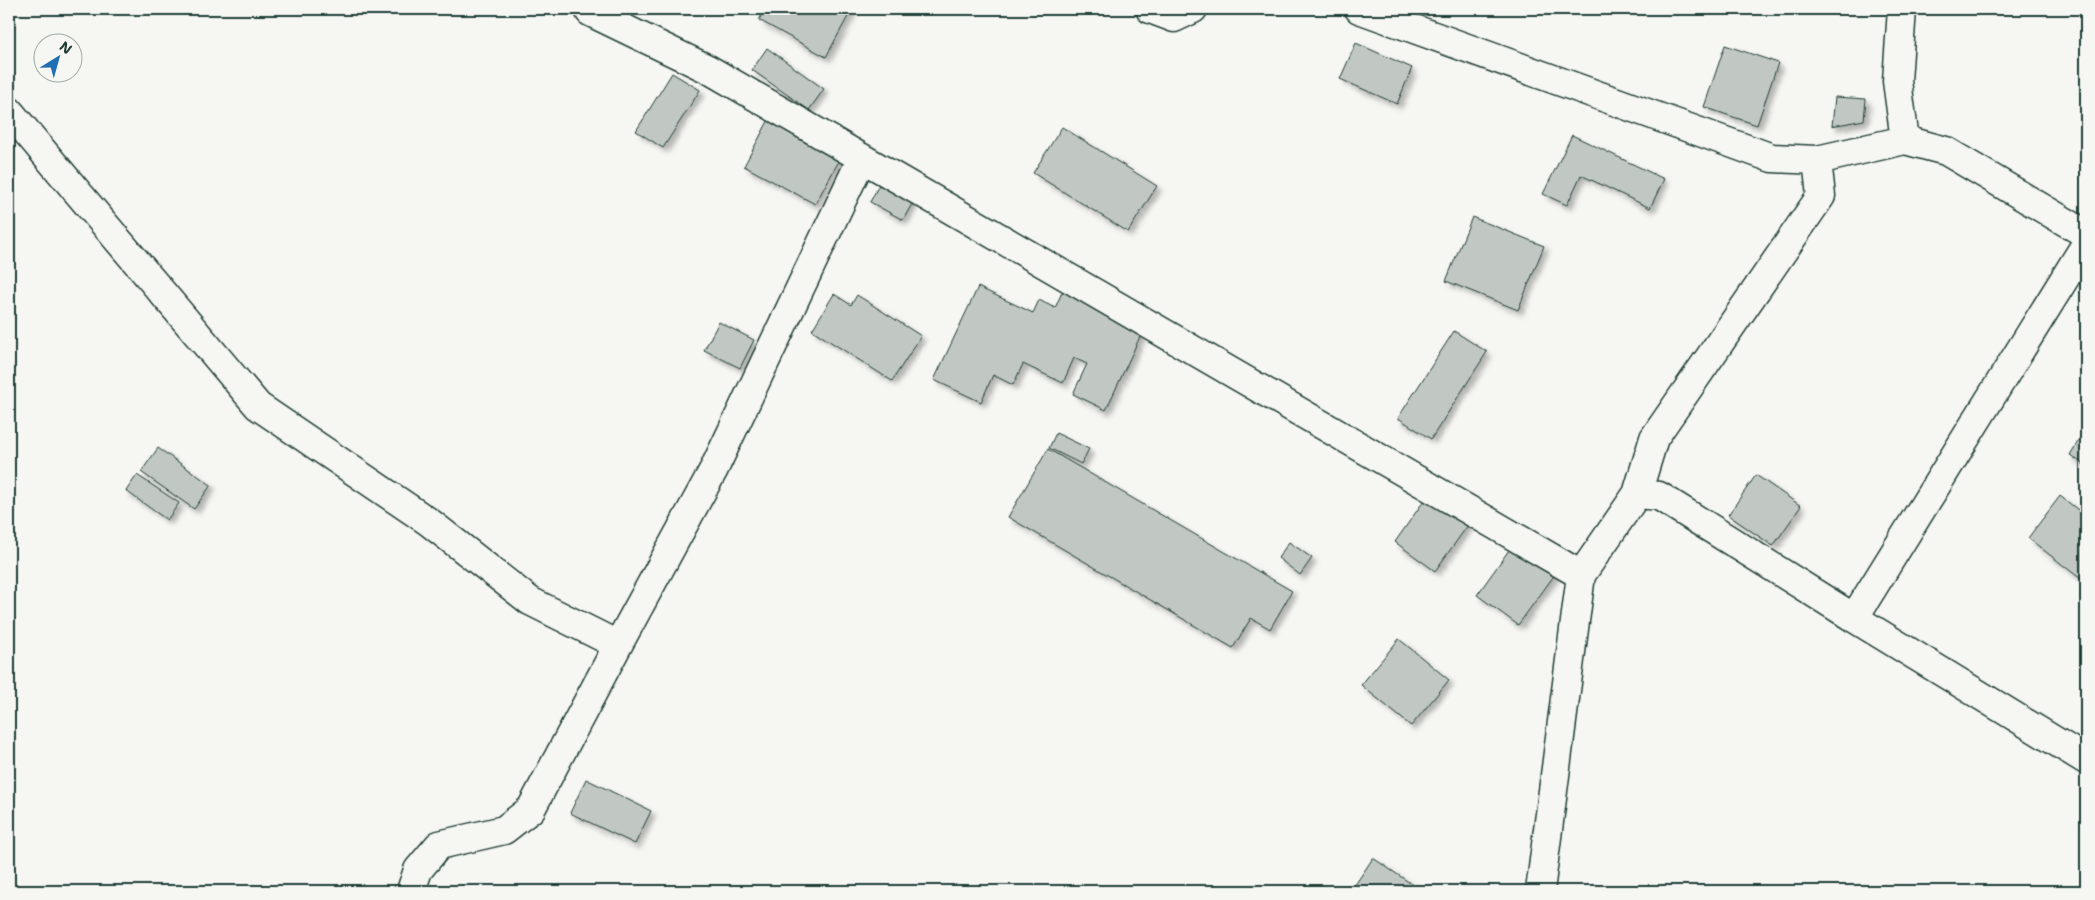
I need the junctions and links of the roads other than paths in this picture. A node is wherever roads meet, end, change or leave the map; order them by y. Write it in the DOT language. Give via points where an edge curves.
graph roads {
  1 [pos="1150,9"];
  2 [pos="1193,9"];
  3 [pos="1359,9"];
  4 [pos="1902,9"];
  5 [pos="590,12"];
  6 [pos="9,111"];
  7 [pos="1905,140"];
  8 [pos="862,158"];
  9 [pos="1817,160"];
  10 [pos="2086,234"];
  11 [pos="2086,244"];
  12 [pos="1637,494"];
  13 [pos="1581,575"];
  14 [pos="1854,618"];
  15 [pos="618,645"];
  16 [pos="2086,760"];
  17 [pos="411,891"];
  18 [pos="1540,891"];
  1 -- 2 [label="street" via="1174,18"];
  3 -- 9 [label="street" via="1772,158"];
  4 -- 7 [label="street" via="1897,82"];
  5 -- 8 [label="street" via="708,69"];
  6 -- 15 [label="street" via="258,406 428,522 530,601"];
  7 -- 9 [label="street"];
  7 -- 10 [label="street" via="1946,151"];
  8 -- 13 [label="street"];
  8 -- 15 [label="street" via="714,469"];
  9 -- 12 [label="street" via="1821,196 1654,438"];
  11 -- 14 [label="street"];
  12 -- 13 [label="street"];
  12 -- 14 [label="street" via="1659,496"];
  13 -- 18 [label="street"];
  14 -- 16 [label="street"];
  15 -- 17 [label="street" via="531,809 504,830 439,845 418,870"];
}
